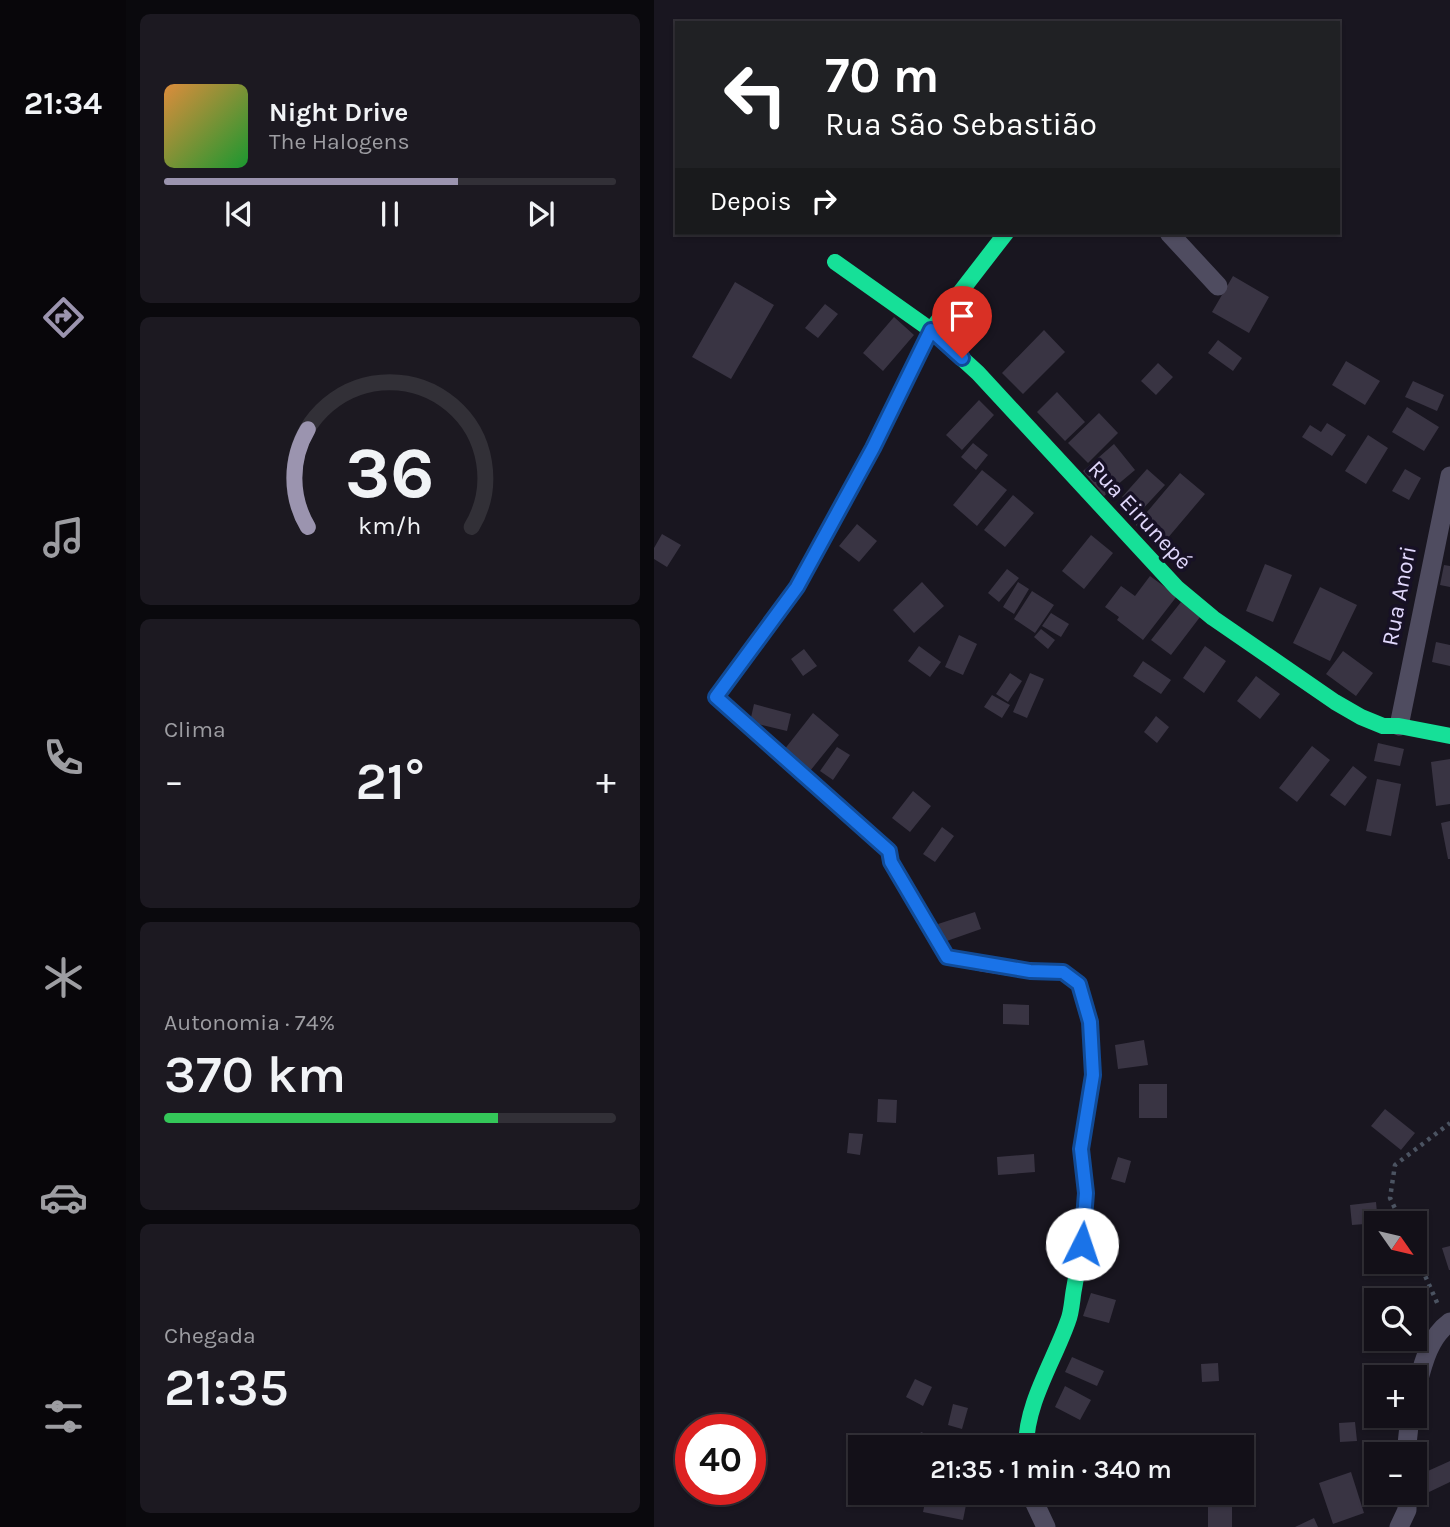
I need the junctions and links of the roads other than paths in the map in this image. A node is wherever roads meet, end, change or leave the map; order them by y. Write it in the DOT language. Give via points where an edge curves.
graph roads {
  1 [pos="1004,235"];
  2 [pos="1171,235"];
  3 [pos="835,262"];
  4 [pos="1218,286"];
  5 [pos="931,330"];
  6 [pos="1450,477"];
  7 [pos="1399,726"];
  8 [pos="1450,736"];
  9 [pos="1448,1323"];
  10 [pos="1423,1365"];
  11 [pos="1027,1435"];
  12 [pos="1036,1505"];
  13 [pos="1407,1505"];
  14 [pos="1046,1527"];
  15 [pos="1399,1527"];
  1 -- 5 [label="street"];
  2 -- 4 [label="street"];
  3 -- 5 [label="street, Rua Eirunepé"];
  5 -- 7 [label="street, Rua Eirunepé" via="978,373 1177,588 1335,702 1383,726"];
  5 -- 11 [label="street" via="797,587 716,697 889,851 891,862 947,957 1063,972 1079,984 1090,1022 1093,1075 1081,1149 1086,1193 1082,1244 1069,1319"];
  6 -- 7 [label="street, Rua Anori"];
  7 -- 8 [label="street, Rua Eirunepé"];
  9 -- 10 [label="street"];
  12 -- 14 [label="street"];
  13 -- 15 [label="street"];
}
